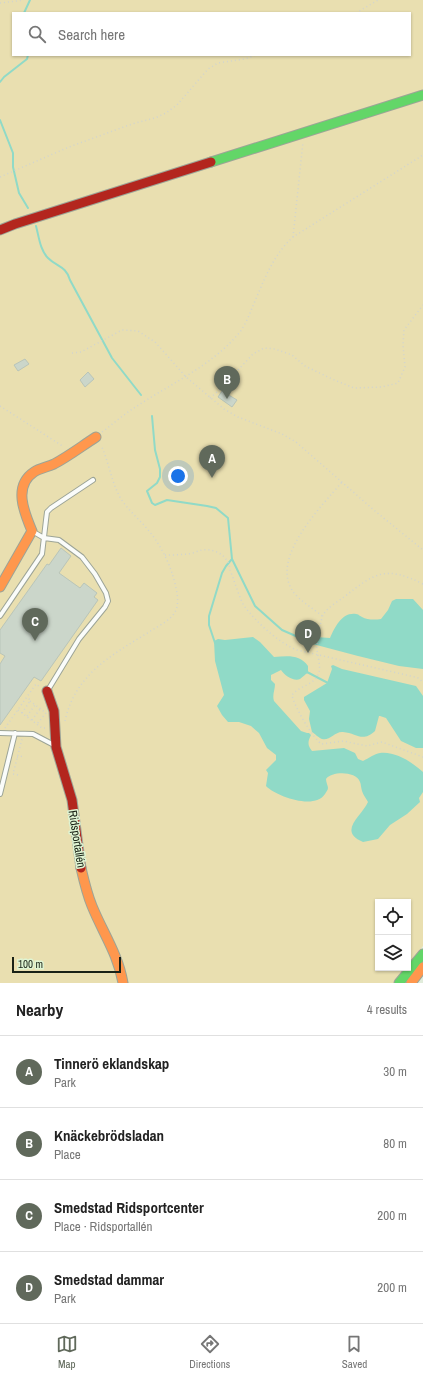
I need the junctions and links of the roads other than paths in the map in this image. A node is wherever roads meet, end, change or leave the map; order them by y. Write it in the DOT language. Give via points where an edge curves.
graph roads {
  1 [pos="423,95"];
  2 [pos="0,230"];
  3 [pos="96,437"];
  4 [pos="93,480"];
  5 [pos="32,531"];
  6 [pos="44,538"];
  7 [pos="0,587"];
  8 [pos="0,616"];
  9 [pos="47,691"];
  10 [pos="1,733"];
  11 [pos="15,733"];
  12 [pos="56,746"];
  13 [pos="0,794"];
  14 [pos="423,954"];
  15 [pos="423,967"];
  16 [pos="122,983"];
  17 [pos="399,983"];
  18 [pos="411,983"];
  1 -- 2 [label="street"];
  3 -- 5 [label="street" via="51,465 35,471 24,483 22,503"];
  4 -- 6 [label="lane" via="51,508 46,520"];
  5 -- 6 [label="lane"];
  5 -- 7 [label="street"];
  6 -- 8 [label="lane" via="42,554"];
  6 -- 9 [label="lane" via="59,540 82,557 102,586 108,601 106,608 80,639"];
  9 -- 12 [label="street, Ridsportallén" via="55,708"];
  10 -- 11 [label="lane"];
  11 -- 12 [label="lane" via="33,734"];
  11 -- 13 [label="lane"];
  12 -- 16 [label="street, Ridsportallén" via="71,799 87,896 109,940 119,965"];
  14 -- 17 [label="street"];
  15 -- 18 [label="street"];
}
